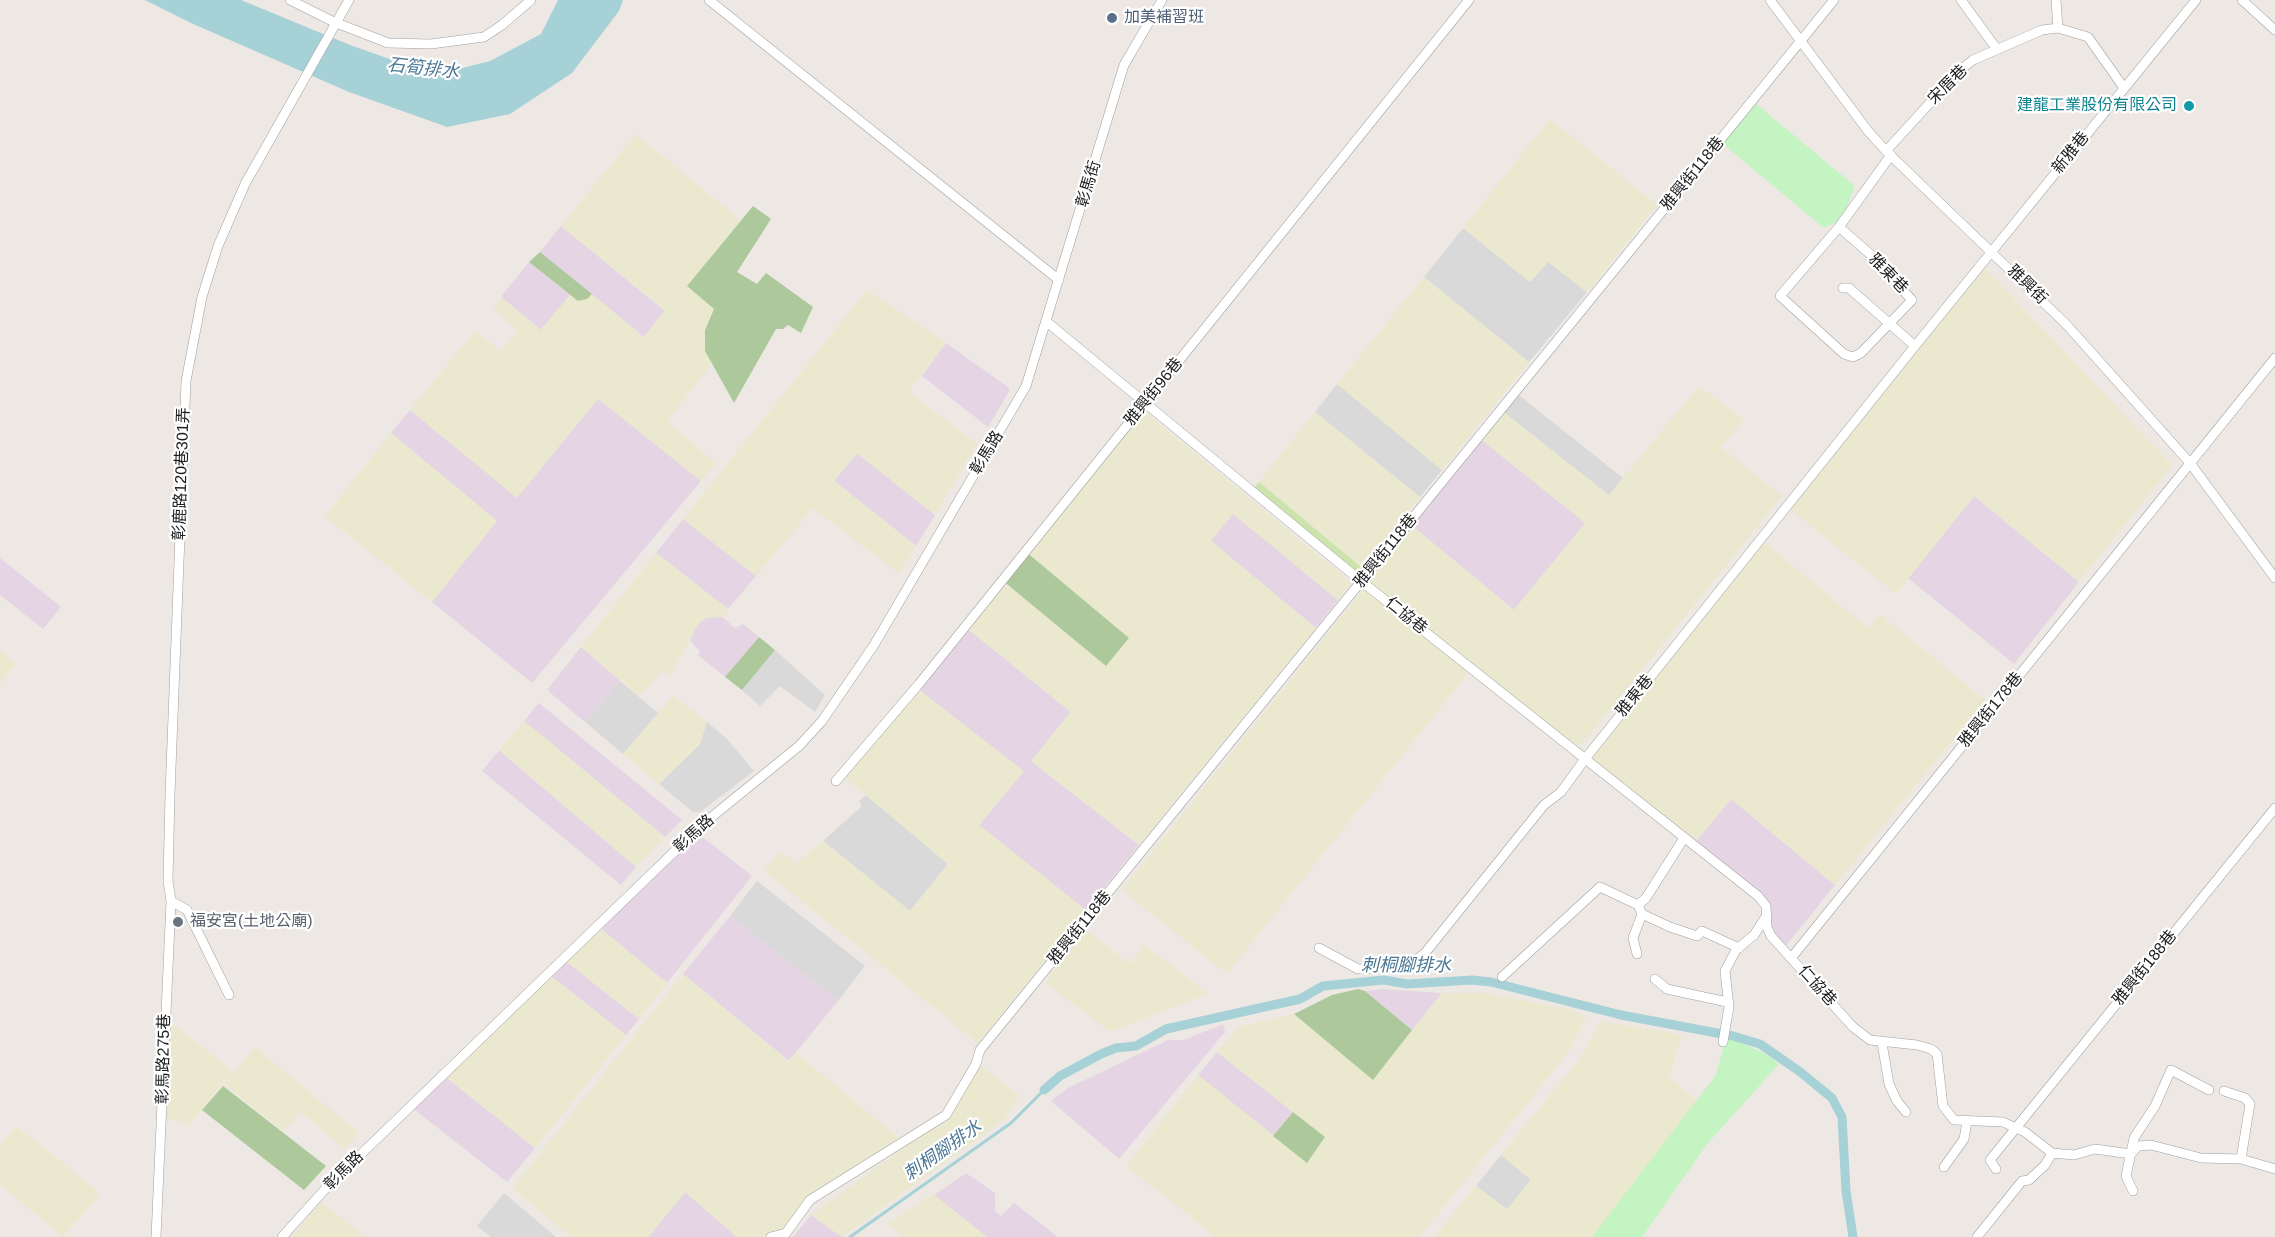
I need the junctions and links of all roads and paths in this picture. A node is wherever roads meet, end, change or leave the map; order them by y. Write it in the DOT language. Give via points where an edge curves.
graph roads {
  1 [pos="290,0"];
  2 [pos="349,0"];
  3 [pos="531,0"];
  4 [pos="709,0"];
  5 [pos="1162,0"];
  6 [pos="1469,0"];
  7 [pos="1770,0"];
  8 [pos="1834,0"];
  9 [pos="1961,0"];
  10 [pos="2056,0"];
  11 [pos="2196,0"];
  12 [pos="2242,0"];
  13 [pos="334,22"];
  14 [pos="2058,28"];
  15 [pos="2275,30"];
  16 [pos="1801,41"];
  17 [pos="1996,48"];
  18 [pos="2124,88"];
  19 [pos="1889,153"];
  20 [pos="1839,227"];
  21 [pos="1992,251"];
  22 [pos="1059,280"];
  23 [pos="1843,288"];
  24 [pos="1047,322"];
  25 [pos="1890,323"];
  26 [pos="1915,346"];
  27 [pos="2275,358"];
  28 [pos="1032,375"];
  29 [pos="1147,402"];
  30 [pos="2190,463"];
  31 [pos="2275,579"];
  32 [pos="1361,581"];
  33 [pos="1585,759"];
  34 [pos="836,781"];
  35 [pos="2275,808"];
  36 [pos="1684,838"];
  37 [pos="168,881"];
  38 [pos="171,901"];
  39 [pos="1640,909"];
  40 [pos="1767,915"];
  41 [pos="1319,948"];
  42 [pos="1739,948"];
  43 [pos="1637,954"];
  44 [pos="1792,957"];
  45 [pos="1502,977"];
  46 [pos="1655,979"];
  47 [pos="229,995"];
  48 [pos="1727,1002"];
  49 [pos="1723,1042"];
  50 [pos="1882,1043"];
  51 [pos="2209,1090"];
  52 [pos="2224,1091"];
  53 [pos="1906,1112"];
  54 [pos="1967,1122"];
  55 [pos="2016,1128"];
  56 [pos="2052,1153"];
  57 [pos="2131,1154"];
  58 [pos="2241,1159"];
  59 [pos="1944,1167"];
  60 [pos="1996,1169"];
  61 [pos="2275,1169"];
  62 [pos="2133,1191"];
  63 [pos="156,1237"];
  64 [pos="282,1237"];
  65 [pos="771,1237"];
  66 [pos="1977,1237"];
  1 -- 13 [label="street"];
  2 -- 13 [label="street, 彰鹿路120巷301弄"];
  3 -- 13 [label="street" via="484,37 431,44 388,43"];
  4 -- 22 [label="street"];
  5 -- 22 [label="street, 彰馬街" via="1125,65"];
  6 -- 29 [label="street, 雅興街96巷"];
  7 -- 16 [label="street, 雅興街"];
  8 -- 16 [label="street, 雅興街118巷"];
  9 -- 17 [label="street"];
  10 -- 14 [label="street"];
  11 -- 18 [label="street, 新雅巷"];
  12 -- 15 [label="street"];
  13 -- 37 [label="street, 彰鹿路120巷301弄" via="245,184 218,246 194,331 183,423"];
  14 -- 17 [label="street, 宋厝巷" via="2032,33"];
  14 -- 18 [label="street" via="2093,41"];
  16 -- 19 [label="street, 雅興街"];
  16 -- 32 [label="street, 雅興街118巷"];
  17 -- 19 [label="street, 宋厝巷" via="1959,71"];
  18 -- 21 [label="street, 新雅巷"];
  19 -- 20 [label="street, 雅東巷"];
  19 -- 21 [label="street, 雅興街"];
  20 -- 25 [label="street, 雅東巷" via="1886,268 1912,300"];
  20 -- 25 [label="street, 雅東巷" via="1780,296 1781,300 1849,356 1861,353"];
  21 -- 26 [label="street, 雅東巷"];
  21 -- 30 [label="street, 雅興街" via="2066,324"];
  22 -- 24 [label="street, 彰馬街"];
  23 -- 25 [label="street, 雅東巷" via="1849,288"];
  24 -- 28 [label="street, 彰馬街"];
  24 -- 29 [label="street, 仁協巷"];
  25 -- 26 [label="street, 雅東巷"];
  26 -- 33 [label="street, 雅東巷"];
  27 -- 30 [label="street, 雅興街178巷"];
  28 -- 64 [label="street, 彰馬路" via="874,645 822,721 799,746 703,824 360,1154"];
  29 -- 32 [label="street, 仁協巷"];
  29 -- 34 [label="street, 雅興街96巷"];
  30 -- 31 [label="street, 雅興街"];
  30 -- 44 [label="street, 雅興街178巷"];
  32 -- 33 [label="street, 仁協巷"];
  32 -- 65 [label="street, 雅興街118巷" via="980,1050 976,1064 946,1114 810,1200 786,1233"];
  33 -- 36 [label="street, 仁協巷"];
  33 -- 41 [label="street, 雅東巷" via="1425,953 1407,967 1358,969"];
  35 -- 55 [label="street, 雅興街188巷"];
  36 -- 39 [label="street"];
  36 -- 40 [label="street, 仁協巷" via="1758,896"];
  37 -- 38 [label="street, 彰馬路275巷"];
  38 -- 47 [label="street" via="187,910"];
  38 -- 63 [label="street, 彰馬路275巷"];
  39 -- 42 [label="street" via="1697,936 1702,931"];
  39 -- 43 [label="street" via="1633,938"];
  39 -- 45 [label="street" via="1600,886"];
  40 -- 42 [label="street" via="1754,935"];
  40 -- 44 [label="street, 仁協巷" via="1772,936"];
  42 -- 48 [label="street" via="1725,970"];
  44 -- 50 [label="street, 仁協巷" via="1853,1027 1870,1040"];
  46 -- 48 [label="street" via="1667,989"];
  48 -- 49 [label="street"];
  50 -- 53 [label="street" via="1889,1084"];
  50 -- 54 [label="street, 仁協巷" via="1931,1049 1936,1054 1947,1115"];
  51 -- 57 [label="street" via="2171,1070 2155,1106 2134,1138"];
  52 -- 58 [label="street" via="2245,1098 2250,1104"];
  54 -- 55 [label="street" via="2003,1122"];
  54 -- 59 [label="street" via="1964,1139"];
  55 -- 56 [label="street"];
  55 -- 60 [label="street, 雅興街188巷" via="1990,1160"];
  56 -- 57 [label="street" via="2074,1155 2095,1149"];
  56 -- 66 [label="street" via="2029,1180 2022,1181"];
  57 -- 58 [label="street" via="2138,1146 2151,1145 2201,1158"];
  57 -- 62 [label="street" via="2126,1176"];
  58 -- 61 [label="street"];
}
